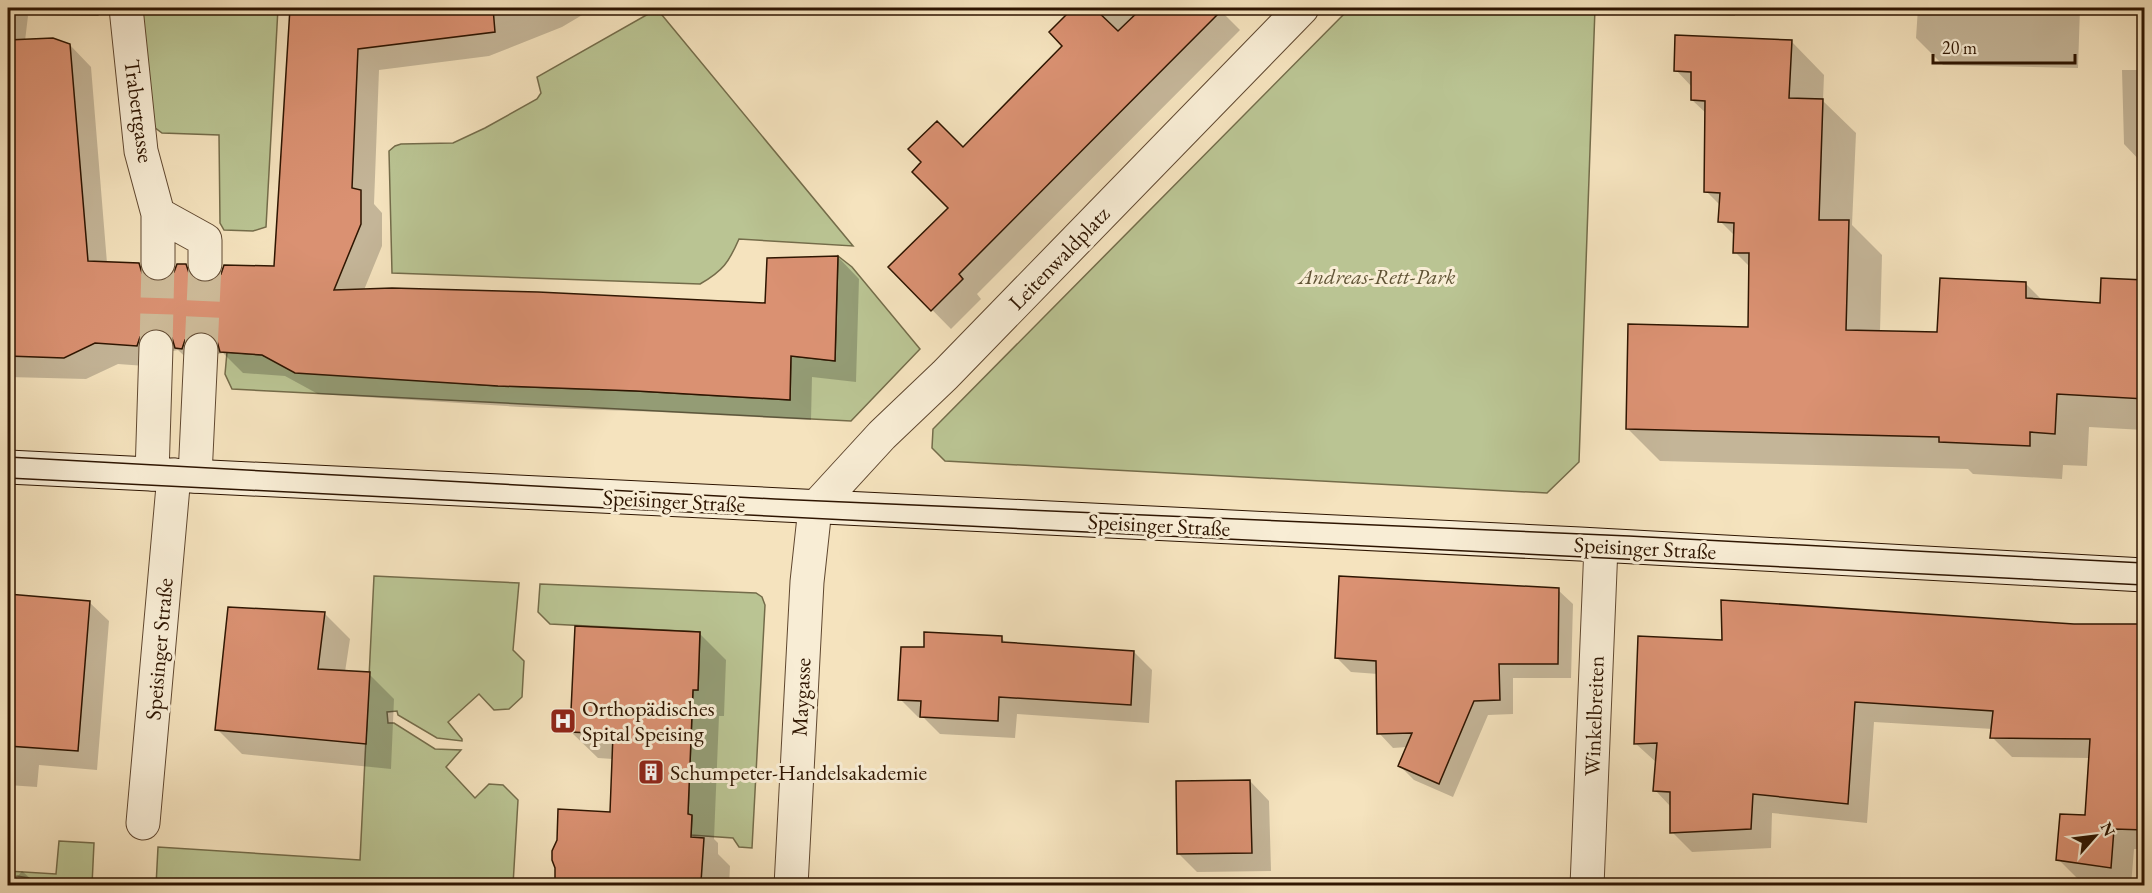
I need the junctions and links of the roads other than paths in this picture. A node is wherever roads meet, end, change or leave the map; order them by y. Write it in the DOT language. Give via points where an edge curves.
graph roads {
  1 [pos="126,8"];
  2 [pos="1302,8"];
  3 [pos="158,214"];
  4 [pos="158,263"];
  5 [pos="205,264"];
  6 [pos="156,347"];
  7 [pos="201,350"];
  8 [pos="8,467"];
  9 [pos="174,475"];
  10 [pos="815,508"];
  11 [pos="1601,546"];
  12 [pos="2145,574"];
  13 [pos="143,823"];
  14 [pos="791,885"];
  15 [pos="1587,885"];
  1 -- 3 [label="street, Trabertgasse" via="141,151"];
  2 -- 10 [label="street, Leitenwaldplatz"];
  3 -- 4 [label="street, Trabertgasse"];
  3 -- 5 [label="street" via="205,240"];
  6 -- 9 [label="street"];
  7 -- 9 [label="street"];
  8 -- 9 [label="street, Speisinger Straße"];
  9 -- 10 [label="street, Speisinger Straße"];
  9 -- 13 [label="street, Speisinger Straße"];
  10 -- 11 [label="street, Speisinger Straße"];
  10 -- 14 [label="street, Maygasse" via="807,582"];
  11 -- 12 [label="street, Speisinger Straße"];
  11 -- 15 [label="street, Winkelbreiten"];
}
